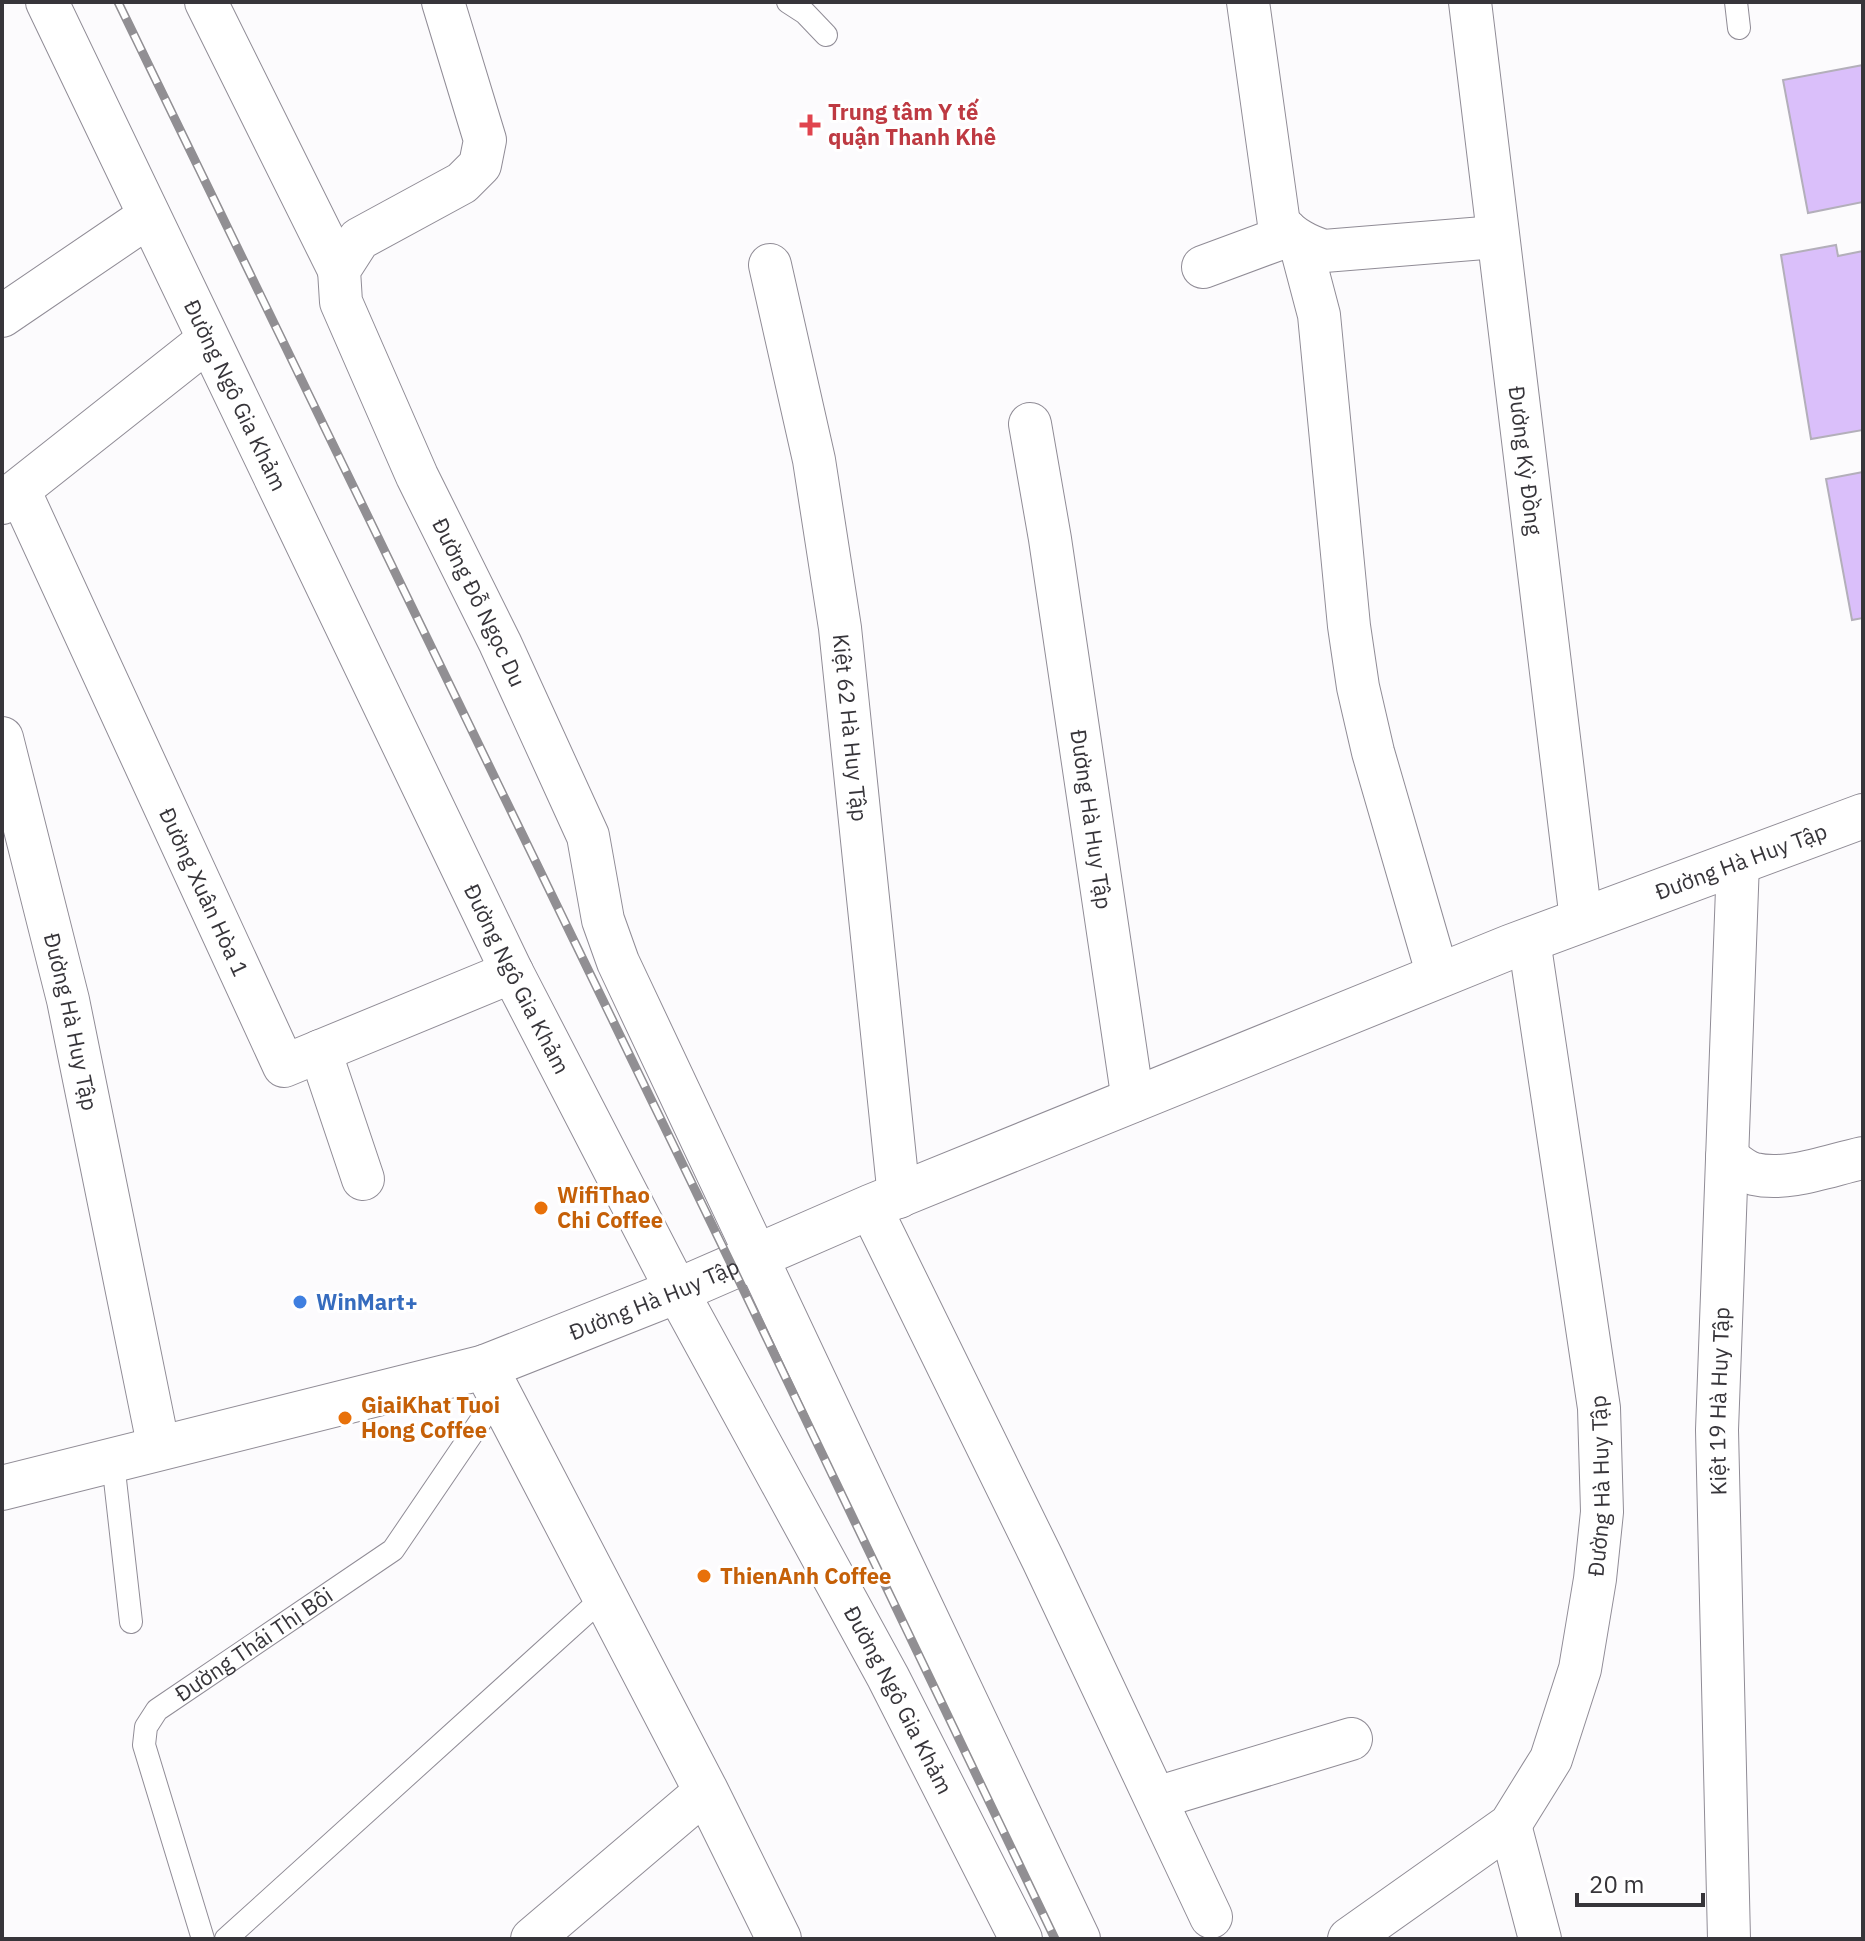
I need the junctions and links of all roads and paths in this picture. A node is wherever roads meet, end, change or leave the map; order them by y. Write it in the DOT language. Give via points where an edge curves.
graph roads {
  1 [pos="47,2"];
  2 [pos="206,2"];
  3 [pos="443,2"];
  4 [pos="788,2"];
  5 [pos="1248,2"];
  6 [pos="1470,2"];
  7 [pos="1736,2"];
  8 [pos="1739,28"];
  9 [pos="826,35"];
  10 [pos="149,216"];
  11 [pos="1293,237"];
  12 [pos="1496,237"];
  13 [pos="770,265"];
  14 [pos="1203,267"];
  15 [pos="339,270"];
  16 [pos="2,316"];
  17 [pos="208,340"];
  18 [pos="1030,424"];
  19 [pos="11,498"];
  20 [pos="2,738"];
  21 [pos="1863,816"];
  22 [pos="1738,862"];
  23 [pos="1581,920"];
  24 [pos="1529,940"];
  25 [pos="512,972"];
  26 [pos="1438,976"];
  27 [pos="320,1051"];
  28 [pos="1133,1101"];
  29 [pos="1727,1157"];
  30 [pos="1863,1158"];
  31 [pos="363,1179"];
  32 [pos="884,1202"];
  33 [pos="755,1258"];
  34 [pos="677,1291"];
  35 [pos="492,1381"];
  36 [pos="159,1449"];
  37 [pos="113,1462"];
  38 [pos="2,1488"];
  39 [pos="605,1596"];
  40 [pos="131,1622"];
  41 [pos="1351,1739"];
  42 [pos="706,1791"];
  43 [pos="1156,1798"];
  44 [pos="1510,1825"];
  45 [pos="1211,1917"];
  46 [pos="203,1939"];
  47 [pos="226,1939"];
  48 [pos="532,1939"];
  49 [pos="779,1939"];
  50 [pos="1021,1939"];
  51 [pos="1079,1939"];
  52 [pos="1349,1939"];
  53 [pos="1540,1939"];
  54 [pos="1729,1939"];
  1 -- 10 [label="street, Đường Ngô Gia Khảm"];
  2 -- 15 [label="street, Đường Đỗ Ngọc Du"];
  3 -- 15 [label="street" via="485,140 480,165 462,183 359,239"];
  4 -- 9 [label="lane"];
  5 -- 11 [label="street" via="1279,224"];
  6 -- 12 [label="street, Đường Kỳ Đồng"];
  7 -- 8 [label="lane"];
  10 -- 16 [label="street"];
  10 -- 17 [label="street, Đường Ngô Gia Khảm"];
  11 -- 12 [label="street" via="1324,251"];
  11 -- 14 [label="street"];
  11 -- 26 [label="street" via="1319,315 1358,687"];
  12 -- 23 [label="street, Đường Kỳ Đồng"];
  13 -- 32 [label="street, Kiệt 62 Hà Huy Tập" via="814,460 840,628"];
  15 -- 33 [label="street, Đường Đỗ Ngọc Du" via="341,302 411,462 588,836 603,920 618,962"];
  17 -- 19 [label="street"];
  17 -- 25 [label="street, Đường Ngô Gia Khảm"];
  18 -- 28 [label="street, Đường Hà Huy Tập"];
  19 -- 27 [label="street, Đường Xuân Hòa 1" via="284,1066"];
  20 -- 36 [label="street, Đường Hà Huy Tập" via="68,1000"];
  21 -- 22 [label="street, Đường Hà Huy Tập"];
  22 -- 23 [label="street, Đường Hà Huy Tập"];
  22 -- 29 [label="street, Kiệt 19 Hà Huy Tập"];
  23 -- 24 [label="street, Đường Hà Huy Tập"];
  24 -- 26 [label="street, Đường Hà Huy Tập"];
  24 -- 44 [label="street, Đường Hà Huy Tập" via="1599,1408 1602,1512 1580,1669 1551,1759"];
  25 -- 27 [label="street, Đường Xuân Hòa 1"];
  25 -- 34 [label="street, Đường Ngô Gia Khảm"];
  26 -- 28 [label="street, Đường Hà Huy Tập"];
  27 -- 31 [label="street"];
  28 -- 32 [label="street, Đường Hà Huy Tập"];
  29 -- 30 [label="street" via="1741,1169 1776,1175"];
  29 -- 54 [label="street, Kiệt 19 Hà Huy Tập" via="1717,1430"];
  32 -- 33 [label="street, Đường Hà Huy Tập"];
  32 -- 43 [label="street, Kiệt 62 Hà Huy Tập"];
  33 -- 34 [label="street, Đường Hà Huy Tập"];
  33 -- 51 [label="street, Đường Đỗ Ngọc Du"];
  34 -- 35 [label="street, Đường Hà Huy Tập"];
  34 -- 50 [label="street, Đường Ngô Gia Khảm" via="888,1677"];
  35 -- 36 [label="street, Đường Hà Huy Tập"];
  35 -- 39 [label="street"];
  35 -- 46 [label="lane, Đường Thái Thị Bôi" via="393,1550 157,1710 146,1727 144,1745"];
  36 -- 37 [label="street, Đường Hà Huy Tập"];
  37 -- 38 [label="street, Đường Hà Huy Tập"];
  37 -- 40 [label="lane"];
  39 -- 42 [label="street"];
  39 -- 47 [label="lane"];
  41 -- 43 [label="street"];
  42 -- 48 [label="street"];
  42 -- 49 [label="street"];
  43 -- 45 [label="street, Kiệt 62 Hà Huy Tập"];
  44 -- 52 [label="street, Đường Hà Huy Tập"];
  44 -- 53 [label="street"];
}
